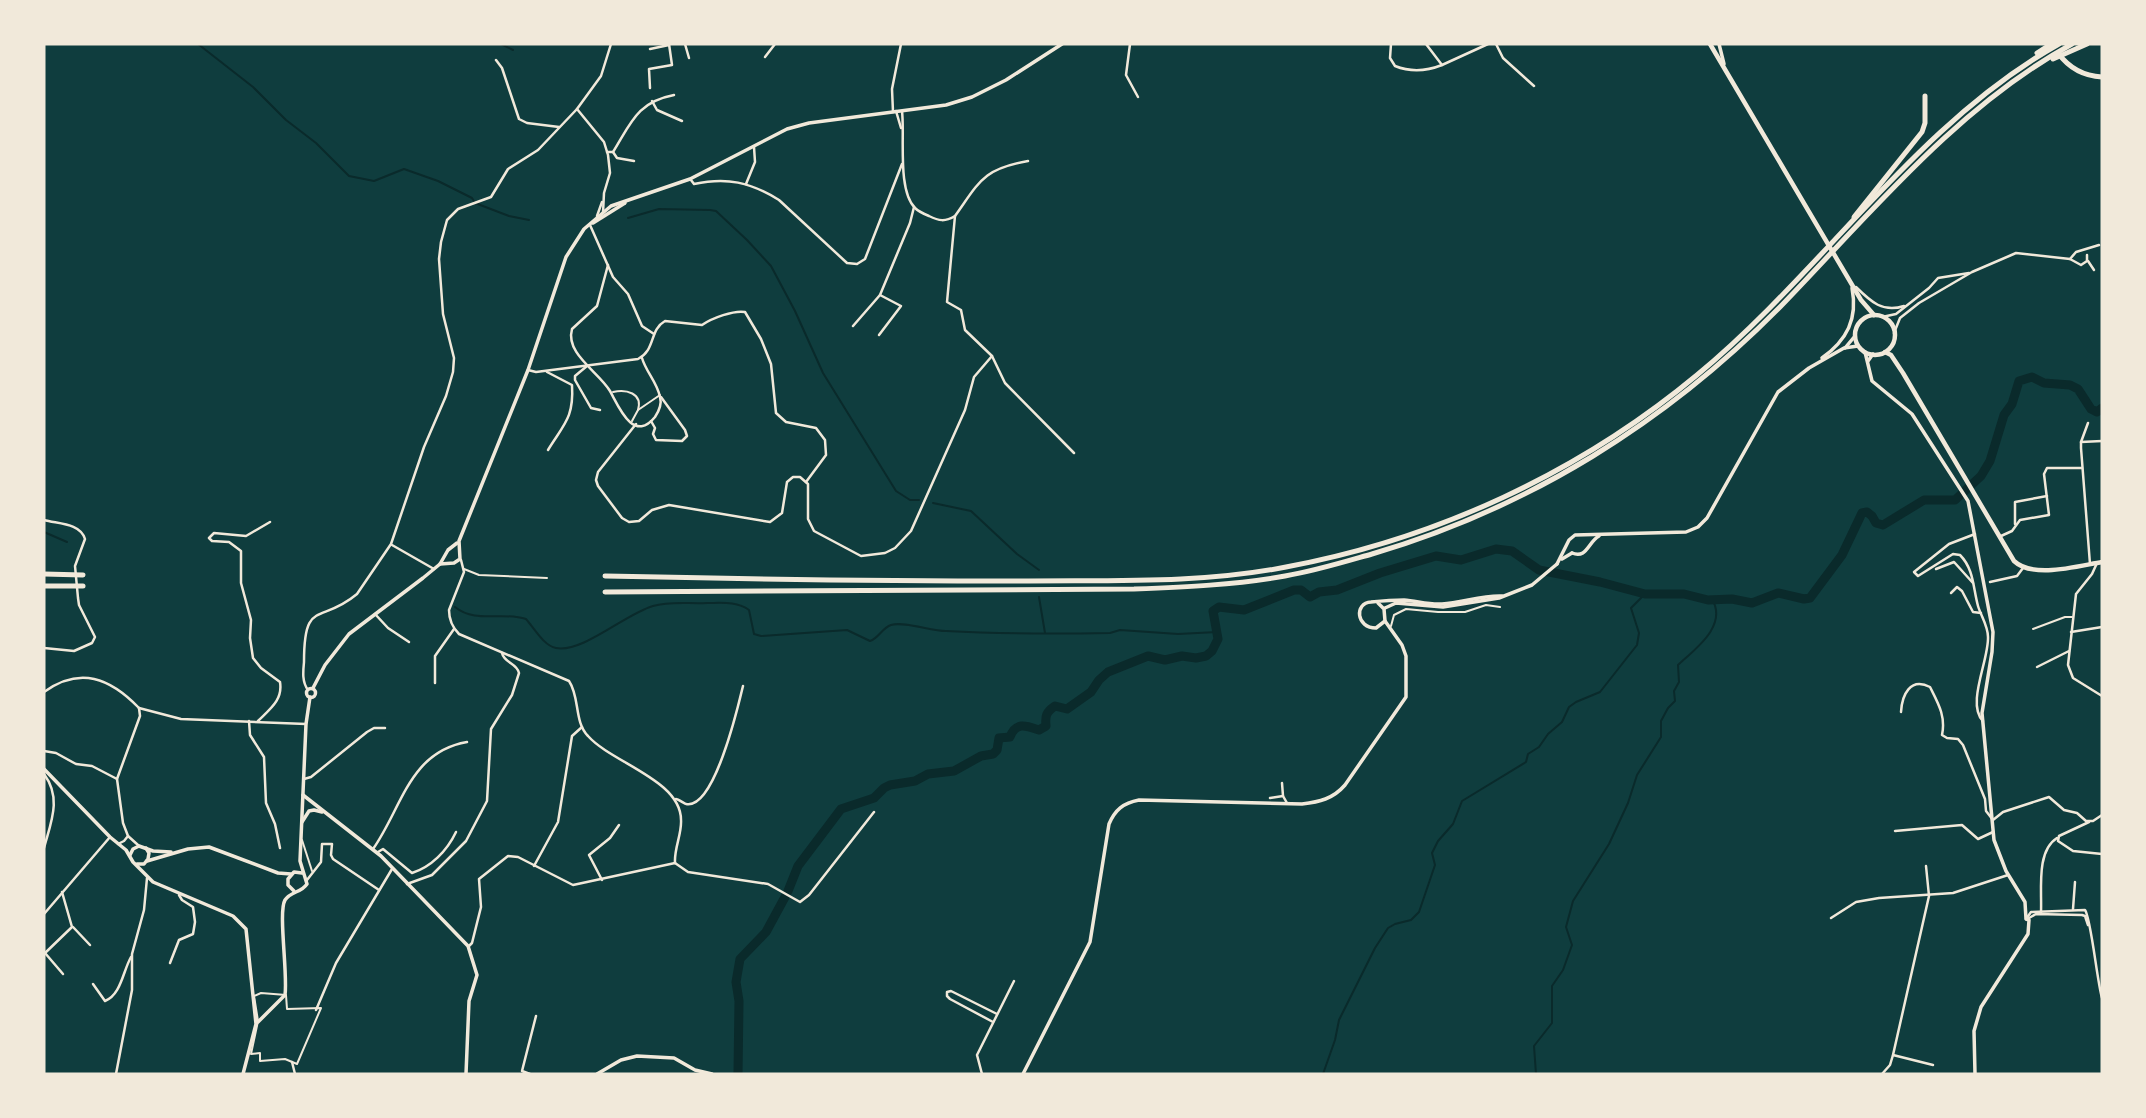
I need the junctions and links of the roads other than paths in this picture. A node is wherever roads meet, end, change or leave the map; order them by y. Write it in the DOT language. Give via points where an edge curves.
graph roads {
  1 [pos="611,44"];
  2 [pos="685,44"];
  3 [pos="775,44"];
  4 [pos="901,44"];
  5 [pos="1062,44"];
  6 [pos="1130,44"];
  7 [pos="1391,44"];
  8 [pos="1426,44"];
  9 [pos="1488,44"];
  10 [pos="1496,44"];
  11 [pos="1710,44"];
  12 [pos="1719,44"];
  13 [pos="2052,44"];
  14 [pos="2059,44"];
  15 [pos="2087,44"];
  16 [pos="669,45"];
  17 [pos="1055,45"];
  18 [pos="2070,46"];
  19 [pos="650,49"];
  20 [pos="765,57"];
  21 [pos="690,58"];
  22 [pos="496,60"];
  23 [pos="1724,64"];
  24 [pos="1442,65"];
  25 [pos="2102,77"];
  26 [pos="2006,82"];
  27 [pos="1534,86"];
  28 [pos="650,88"];
  29 [pos="674,95"];
  30 [pos="1925,96"];
  31 [pos="1138,97"];
  32 [pos="652,102"];
  33 [pos="577,109"];
  34 [pos="894,111"];
  35 [pos="902,111"];
  36 [pos="682,121"];
  37 [pos="559,127"];
  38 [pos="902,131"];
  39 [pos="754,146"];
  40 [pos="607,152"];
  41 [pos="613,152"];
  42 [pos="634,161"];
  43 [pos="904,161"];
  44 [pos="1028,161"];
  45 [pos="690,179"];
  46 [pos="746,184"];
  47 [pos="630,199"];
  48 [pos="604,201"];
  49 [pos="611,206"];
  50 [pos="914,207"];
  51 [pos="604,211"];
  52 [pos="955,216"];
  53 [pos="597,219"];
  54 [pos="589,225"];
  55 [pos="1836,244"];
  56 [pos="2101,244"];
  57 [pos="2083,251"];
  58 [pos="1824,256"];
  59 [pos="2087,257"];
  60 [pos="2072,259"];
  61 [pos="2084,264"];
  62 [pos="608,265"];
  63 [pos="1972,272"];
  64 [pos="1944,276"];
  65 [pos="1851,283"];
  66 [pos="1948,286"];
  67 [pos="880,295"];
  68 [pos="1861,300"];
  69 [pos="1907,305"];
  70 [pos="1874,315"];
  71 [pos="1882,317"];
  72 [pos="1861,320"];
  73 [pos="853,326"];
  74 [pos="1894,333"];
  75 [pos="654,334"];
  76 [pos="879,335"];
  77 [pos="1855,336"];
  78 [pos="1891,345"];
  79 [pos="1858,346"];
  80 [pos="1844,348"];
  81 [pos="1865,352"];
  82 [pos="1885,352"];
  83 [pos="1873,354"];
  84 [pos="992,356"];
  85 [pos="642,358"];
  86 [pos="1868,361"];
  87 [pos="587,366"];
  88 [pos="1809,368"];
  89 [pos="528,370"];
  90 [pos="544,371"];
  91 [pos="1903,373"];
  92 [pos="611,392"];
  93 [pos="660,395"];
  94 [pos="600,410"];
  95 [pos="638,410"];
  96 [pos="651,421"];
  97 [pos="2088,423"];
  98 [pos="634,424"];
  99 [pos="2102,441"];
  100 [pos="2081,442"];
  101 [pos="548,450"];
  102 [pos="1074,453"];
  103 [pos="2082,468"];
  104 [pos="806,482"];
  105 [pos="2047,496"];
  106 [pos="44,520"];
  107 [pos="270,522"];
  108 [pos="2015,524"];
  109 [pos="1976,534"];
  110 [pos="1601,535"];
  111 [pos="1583,536"];
  112 [pos="1999,537"];
  113 [pos="391,544"];
  114 [pos="1568,546"];
  115 [pos="1588,546"];
  116 [pos="455,549"];
  117 [pos="1572,553"];
  118 [pos="446,555"];
  119 [pos="460,557"];
  120 [pos="453,563"];
  121 [pos="2096,563"];
  122 [pos="440,564"];
  123 [pos="1557,564"];
  124 [pos="463,567"];
  125 [pos="2023,568"];
  126 [pos="434,569"];
  127 [pos="1936,569"];
  128 [pos="44,574"];
  129 [pos="83,575"];
  130 [pos="606,576"];
  131 [pos="547,578"];
  132 [pos="1990,582"];
  133 [pos="1973,583"];
  134 [pos="44,586"];
  135 [pos="83,586"];
  136 [pos="605,592"];
  137 [pos="1951,593"];
  138 [pos="1502,596"];
  139 [pos="1378,603"];
  140 [pos="1500,607"];
  141 [pos="1384,609"];
  142 [pos="1981,613"];
  143 [pos="374,614"];
  144 [pos="2073,617"];
  145 [pos="1385,621"];
  146 [pos="1378,627"];
  147 [pos="2102,627"];
  148 [pos="2033,628"];
  149 [pos="454,629"];
  150 [pos="1390,630"];
  151 [pos="2070,632"];
  152 [pos="409,642"];
  153 [pos="44,648"];
  154 [pos="502,651"];
  155 [pos="2068,651"];
  156 [pos="2037,667"];
  157 [pos="436,683"];
  158 [pos="743,686"];
  159 [pos="310,689"];
  160 [pos="44,692"];
  161 [pos="2102,696"];
  162 [pos="310,697"];
  163 [pos="139,708"];
  164 [pos="1900,712"];
  165 [pos="249,721"];
  166 [pos="258,721"];
  167 [pos="1983,721"];
  168 [pos="306,724"];
  169 [pos="582,727"];
  170 [pos="385,728"];
  171 [pos="467,742"];
  172 [pos="44,751"];
  173 [pos="44,772"];
  174 [pos="117,779"];
  175 [pos="304,779"];
  176 [pos="1282,783"];
  177 [pos="303,795"];
  178 [pos="1283,796"];
  179 [pos="674,797"];
  180 [pos="1270,798"];
  181 [pos="1287,803"];
  182 [pos="874,813"];
  183 [pos="327,814"];
  184 [pos="2102,816"];
  185 [pos="1993,820"];
  186 [pos="2089,821"];
  187 [pos="302,824"];
  188 [pos="619,825"];
  189 [pos="1895,831"];
  190 [pos="456,832"];
  191 [pos="1993,832"];
  192 [pos="128,836"];
  193 [pos="110,837"];
  194 [pos="2057,838"];
  195 [pos="301,839"];
  196 [pos="132,840"];
  197 [pos="117,844"];
  198 [pos="143,847"];
  199 [pos="44,848"];
  200 [pos="280,848"];
  201 [pos="132,851"];
  202 [pos="375,851"];
  203 [pos="175,852"];
  204 [pos="2102,854"];
  205 [pos="147,861"];
  206 [pos="300,861"];
  207 [pos="675,863"];
  208 [pos="137,864"];
  209 [pos="534,866"];
  210 [pos="1926,866"];
  211 [pos="392,869"];
  212 [pos="278,873"];
  213 [pos="293,873"];
  214 [pos="302,873"];
  215 [pos="312,874"];
  216 [pos="2008,875"];
  217 [pos="147,877"];
  218 [pos="307,880"];
  219 [pos="601,880"];
  220 [pos="2075,882"];
  221 [pos="287,883"];
  222 [pos="407,884"];
  223 [pos="379,890"];
  224 [pos="295,891"];
  225 [pos="62,892"];
  226 [pos="179,895"];
  227 [pos="1929,896"];
  228 [pos="2073,909"];
  229 [pos="2041,912"];
  230 [pos="2086,912"];
  231 [pos="44,914"];
  232 [pos="2082,915"];
  233 [pos="1831,918"];
  234 [pos="2026,919"];
  235 [pos="72,927"];
  236 [pos="2089,929"];
  237 [pos="90,945"];
  238 [pos="468,946"];
  239 [pos="45,954"];
  240 [pos="132,954"];
  241 [pos="170,963"];
  242 [pos="63,974"];
  243 [pos="2096,974"];
  244 [pos="2102,977"];
  245 [pos="1014,981"];
  246 [pos="93,984"];
  247 [pos="285,995"];
  248 [pos="2102,998"];
  249 [pos="967,999"];
  250 [pos="963,1006"];
  251 [pos="255,1007"];
  252 [pos="317,1009"];
  253 [pos="265,1012"];
  254 [pos="998,1014"];
  255 [pos="536,1016"];
  256 [pos="257,1022"];
  257 [pos="993,1022"];
  258 [pos="1893,1055"];
  259 [pos="292,1062"];
  260 [pos="1933,1065"];
  261 [pos="116,1074"];
  262 [pos="243,1074"];
  263 [pos="295,1074"];
  264 [pos="466,1074"];
  265 [pos="530,1074"];
  266 [pos="597,1074"];
  267 [pos="712,1074"];
  268 [pos="982,1074"];
  269 [pos="1023,1074"];
  270 [pos="1882,1074"];
  271 [pos="1975,1074"];
  1 -- 33 [label="street" via="601,76"];
  2 -- 21 [label="street"];
  3 -- 20 [label="street"];
  4 -- 34 [label="street" via="892,89"];
  5 -- 17 [label="street"];
  6 -- 31 [label="street" via="1126,75"];
  7 -- 24 [label="street" via="1395,66 1421,70"];
  8 -- 24 [label="street"];
  9 -- 24 [label="street"];
  10 -- 27 [label="street" via="1503,58"];
  11 -- 23 [label="main road"];
  12 -- 23 [label="street"];
  13 -- 25 [label="highway" via="2076,70"];
  13 -- 26 [label="highway"];
  14 -- 26 [label="highway"];
  15 -- 18 [label="highway"];
  16 -- 19 [label="street"];
  16 -- 28 [label="street" via="672,65 649,69"];
  17 -- 35 [label="street" via="1006,80 972,97"];
  18 -- 26 [label="highway"];
  22 -- 37 [label="street" via="519,119"];
  23 -- 65 [label="main road"];
  26 -- 55 [label="highway" via="1925,153"];
  29 -- 32 [label="street"];
  30 -- 55 [label="highway" via="1922,132"];
  32 -- 36 [label="street" via="657,110"];
  32 -- 41 [label="street" via="638,111"];
  33 -- 37 [label="street"];
  33 -- 40 [label="street" via="595,128"];
  34 -- 35 [label="street"];
  34 -- 38 [label="street"];
  34 -- 39 [label="street" via="809,123"];
  35 -- 38 [label="street"];
  37 -- 113 [label="street" via="538,150 508,169 491,197 454,212 444,227 439,259 442,300 454,358 446,396"];
  38 -- 43 [label="street"];
  39 -- 45 [label="street"];
  39 -- 46 [label="street" via="755,162"];
  40 -- 41 [label="street"];
  40 -- 48 [label="street" via="610,173"];
  41 -- 42 [label="street" via="617,158"];
  43 -- 46 [label="street" via="865,259 858,264 847,263 779,200"];
  43 -- 50 [label="street" via="907,193"];
  44 -- 52 [label="street" via="985,176"];
  45 -- 46 [label="street" via="694,184 726,180"];
  45 -- 47 [label="street"];
  47 -- 49 [label="street"];
  47 -- 53 [label="street"];
  48 -- 49 [label="street"];
  48 -- 51 [label="street"];
  48 -- 53 [label="street"];
  49 -- 51 [label="street"];
  50 -- 52 [label="street" via="937,220"];
  50 -- 67 [label="street"];
  51 -- 53 [label="street"];
  52 -- 84 [label="street" via="947,302 959,307 965,330"];
  53 -- 54 [label="street"];
  54 -- 62 [label="street"];
  54 -- 89 [label="street" via="566,257"];
  55 -- 58 [label="highway"];
  56 -- 57 [label="street"];
  56 -- 59 [label="street"];
  57 -- 59 [label="street"];
  57 -- 60 [label="street"];
  58 -- 130 [label="highway" via="1717,358 1619,433 1494,502 1375,546 1285,567 1195,578 908,581"];
  58 -- 136 [label="highway" via="1752,334 1705,376 1584,463 1477,517 1349,561 1287,576 1197,586"];
  59 -- 61 [label="street"];
  59 -- 61 [label="street" via="2094,270"];
  60 -- 61 [label="street"];
  60 -- 63 [label="street" via="2022,252"];
  62 -- 75 [label="street" via="642,326"];
  62 -- 87 [label="street" via="597,306 571,332"];
  63 -- 64 [label="street"];
  63 -- 66 [label="street"];
  64 -- 66 [label="street"];
  64 -- 69 [label="street"];
  65 -- 68 [label="main road"];
  65 -- 69 [label="street" via="1881,307"];
  65 -- 88 [label="street" via="1850,327 1837,346"];
  66 -- 74 [label="street" via="1900,318"];
  67 -- 73 [label="street"];
  67 -- 76 [label="street" via="901,306"];
  68 -- 70 [label="main road"];
  68 -- 72 [label="main road"];
  69 -- 71 [label="street"];
  70 -- 71 [label="main road"];
  70 -- 72 [label="main road"];
  71 -- 74 [label="main road"];
  72 -- 77 [label="main road"];
  74 -- 78 [label="main road"];
  75 -- 85 [label="street" via="650,350"];
  75 -- 104 [label="street" via="665,321 702,325 745,312 771,364 776,413 786,422 816,428 825,440 826,455"];
  77 -- 79 [label="main road"];
  77 -- 80 [label="street"];
  78 -- 82 [label="main road"];
  78 -- 91 [label="main road"];
  79 -- 80 [label="street"];
  79 -- 81 [label="main road"];
  80 -- 88 [label="street"];
  81 -- 83 [label="main road"];
  81 -- 86 [label="street"];
  82 -- 83 [label="main road"];
  82 -- 91 [label="main road"];
  83 -- 86 [label="street"];
  84 -- 102 [label="street" via="1005,383"];
  84 -- 104 [label="street" via="974,377 965,410 911,531 895,548 861,556 814,531 808,519"];
  85 -- 87 [label="street"];
  85 -- 93 [label="street"];
  86 -- 109 [label="street" via="1872,381 1912,414 1966,495"];
  87 -- 90 [label="street"];
  87 -- 92 [label="street"];
  87 -- 94 [label="street" via="575,380 592,408"];
  88 -- 110 [label="street" via="1773,399 1702,524 1686,532"];
  89 -- 90 [label="street"];
  89 -- 116 [label="street"];
  90 -- 101 [label="street" via="572,385 567,422"];
  91 -- 112 [label="main road"];
  92 -- 95 [label="street" via="632,393 639,398"];
  92 -- 98 [label="street" via="623,416"];
  93 -- 95 [label="street"];
  93 -- 96 [label="street" via="659,411"];
  93 -- 96 [label="street" via="687,436 682,441 656,440"];
  95 -- 98 [label="street"];
  96 -- 98 [label="street"];
  97 -- 100 [label="street"];
  98 -- 104 [label="street" via="596,480 622,519 629,522 668,505 770,522 782,513 787,482 797,477"];
  99 -- 100 [label="street"];
  100 -- 103 [label="street"];
  103 -- 105 [label="street" via="2048,468 2044,474"];
  103 -- 121 [label="street"];
  105 -- 108 [label="street" via="2049,515"];
  105 -- 108 [label="street" via="2015,502"];
  106 -- 153 [label="street" via="81,529 84,534 75,566 78,598 95,637 92,643 74,650"];
  107 -- 166 [label="street" via="253,534 214,533 209,538 229,542 241,551 241,583 251,620 253,658 280,682 277,703"];
  108 -- 112 [label="street" via="2012,531"];
  109 -- 133 [label="street" via="1949,544 1914,572 1918,576 1957,554 1968,565"];
  109 -- 167 [label="street" via="1993,632"];
  110 -- 111 [label="street"];
  110 -- 115 [label="street"];
  111 -- 114 [label="street" via="1572,537"];
  111 -- 115 [label="street"];
  112 -- 125 [label="main road"];
  113 -- 126 [label="street"];
  113 -- 159 [label="street" via="351,600 309,622 304,636 304,684"];
  114 -- 117 [label="street"];
  114 -- 123 [label="street"];
  115 -- 117 [label="street" via="1582,554"];
  116 -- 118 [label="street"];
  116 -- 119 [label="street"];
  117 -- 123 [label="street"];
  118 -- 120 [label="street"];
  118 -- 122 [label="street"];
  119 -- 120 [label="street"];
  119 -- 124 [label="street"];
  120 -- 122 [label="street"];
  120 -- 124 [label="street"];
  121 -- 125 [label="main road" via="2038,571"];
  121 -- 144 [label="street" via="2076,594"];
  122 -- 126 [label="street"];
  123 -- 138 [label="street" via="1532,586"];
  124 -- 131 [label="street" via="479,575"];
  124 -- 149 [label="street" via="449,610"];
  125 -- 132 [label="street" via="2017,576"];
  126 -- 143 [label="street"];
  127 -- 133 [label="street" via="1954,562"];
  128 -- 129 [label="highway"];
  133 -- 142 [label="street"];
  134 -- 135 [label="highway"];
  137 -- 142 [label="street" via="1957,587 1973,612"];
  138 -- 139 [label="street" via="1443,604"];
  138 -- 141 [label="street" via="1450,607 1401,603"];
  139 -- 141 [label="street"];
  139 -- 146 [label="street" via="1365,604 1359,615 1365,626"];
  140 -- 150 [label="street" via="1465,612 1406,608 1394,615"];
  141 -- 145 [label="street"];
  142 -- 167 [label="street" via="1988,639 1975,705"];
  143 -- 152 [label="street"];
  143 -- 159 [label="street" via="337,648"];
  144 -- 148 [label="street"];
  144 -- 151 [label="street"];
  145 -- 146 [label="street"];
  145 -- 150 [label="street"];
  146 -- 150 [label="street"];
  147 -- 151 [label="street"];
  149 -- 154 [label="street"];
  149 -- 157 [label="street" via="435,656"];
  150 -- 181 [label="street" via="1406,656 1404,703 1342,789 1318,803"];
  151 -- 155 [label="street"];
  154 -- 169 [label="street" via="569,681"];
  154 -- 222 [label="street" via="519,673 512,695 491,729 487,801 466,841 442,867"];
  155 -- 156 [label="street"];
  155 -- 161 [label="street" via="2073,678"];
  158 -- 179 [label="street" via="709,788 692,804"];
  159 -- 162 [label="street"];
  159 -- 162 [label="street" via="315,694"];
  160 -- 163 [label="street" via="66,679 98,680 113,685"];
  162 -- 168 [label="street"];
  163 -- 165 [label="street" via="180,719"];
  163 -- 174 [label="street"];
  164 -- 185 [label="street" via="1907,690 1918,684 1930,687 1942,709 1942,735 1963,745"];
  165 -- 166 [label="street"];
  165 -- 200 [label="street" via="250,735 264,757 266,803"];
  166 -- 168 [label="street"];
  167 -- 185 [label="street"];
  168 -- 175 [label="street"];
  169 -- 179 [label="street" via="594,741"];
  169 -- 209 [label="street" via="572,736 558,822"];
  170 -- 175 [label="street" via="367,732"];
  171 -- 202 [label="street" via="448,746 415,774"];
  172 -- 174 [label="street"];
  173 -- 193 [label="street"];
  173 -- 199 [label="street" via="55,803"];
  174 -- 192 [label="street"];
  175 -- 177 [label="street"];
  176 -- 178 [label="street"];
  177 -- 183 [label="street"];
  177 -- 187 [label="street"];
  178 -- 180 [label="street"];
  178 -- 181 [label="street"];
  179 -- 207 [label="street" via="682,822"];
  181 -- 269 [label="street" via="1139,800 1117,810 1109,824 1090,942"];
  182 -- 207 [label="street" via="800,902 768,884 688,872"];
  183 -- 187 [label="street" via="309,811"];
  183 -- 202 [label="street"];
  184 -- 186 [label="street"];
  185 -- 186 [label="street" via="2003,812 2049,797"];
  185 -- 191 [label="street"];
  186 -- 194 [label="street"];
  187 -- 195 [label="street"];
  188 -- 219 [label="street" via="589,855"];
  189 -- 191 [label="street" via="1962,825 1978,839"];
  190 -- 202 [label="street" via="441,855 412,873 383,849"];
  191 -- 216 [label="street"];
  192 -- 196 [label="street"];
  192 -- 197 [label="street"];
  193 -- 197 [label="street"];
  193 -- 225 [label="street"];
  194 -- 204 [label="street" via="2073,851"];
  194 -- 229 [label="street" via="2050,842 2043,860"];
  195 -- 206 [label="street"];
  195 -- 215 [label="street"];
  196 -- 198 [label="street"];
  196 -- 201 [label="street"];
  197 -- 201 [label="street"];
  198 -- 201 [label="street"];
  198 -- 203 [label="street"];
  198 -- 205 [label="street" via="149,855"];
  201 -- 208 [label="street"];
  202 -- 211 [label="street"];
  203 -- 205 [label="street"];
  203 -- 212 [label="street" via="215,849"];
  205 -- 208 [label="street"];
  206 -- 213 [label="street"];
  206 -- 214 [label="street"];
  207 -- 219 [label="street"];
  208 -- 217 [label="street"];
  209 -- 219 [label="street" via="573,885"];
  209 -- 238 [label="street" via="508,856 482,875 481,907"];
  210 -- 227 [label="street"];
  211 -- 222 [label="street"];
  211 -- 223 [label="street"];
  212 -- 213 [label="street"];
  212 -- 221 [label="street"];
  213 -- 214 [label="street"];
  213 -- 221 [label="street"];
  214 -- 218 [label="street"];
  215 -- 218 [label="street"];
  215 -- 223 [label="street" via="321,862 322,844 332,844 333,859"];
  216 -- 227 [label="street"];
  216 -- 234 [label="street" via="2025,902"];
  217 -- 226 [label="street"];
  217 -- 240 [label="street"];
  218 -- 224 [label="street" via="305,887"];
  220 -- 228 [label="street"];
  221 -- 224 [label="street"];
  222 -- 238 [label="street"];
  223 -- 252 [label="street" via="336,963"];
  224 -- 247 [label="street" via="282,910"];
  225 -- 231 [label="street"];
  225 -- 235 [label="street"];
  226 -- 241 [label="street" via="193,907 195,922 193,934 179,940"];
  226 -- 251 [label="street" via="233,916 246,929"];
  227 -- 233 [label="street" via="1856,902"];
  227 -- 258 [label="street"];
  228 -- 229 [label="street"];
  228 -- 230 [label="street"];
  229 -- 234 [label="street" via="2031,912"];
  230 -- 232 [label="street"];
  230 -- 236 [label="street"];
  232 -- 234 [label="street" via="2036,914"];
  232 -- 236 [label="street"];
  234 -- 271 [label="street" via="2028,934 1976,1019"];
  235 -- 237 [label="street"];
  235 -- 239 [label="street"];
  236 -- 243 [label="street"];
  238 -- 264 [label="street" via="477,975 468,1015"];
  239 -- 242 [label="street"];
  240 -- 246 [label="street" via="110,999 105,1001"];
  240 -- 261 [label="street" via="132,990"];
  243 -- 244 [label="street"];
  243 -- 248 [label="street"];
  245 -- 254 [label="street"];
  247 -- 251 [label="street" via="261,993 254,996"];
  247 -- 252 [label="street" via="287,1009"];
  247 -- 253 [label="street"];
  249 -- 250 [label="street"];
  249 -- 250 [label="street" via="947,992"];
  249 -- 254 [label="street"];
  250 -- 257 [label="street"];
  251 -- 253 [label="street"];
  251 -- 256 [label="street"];
  252 -- 259 [label="street" via="321,1008 297,1064"];
  253 -- 256 [label="street"];
  254 -- 257 [label="street"];
  255 -- 265 [label="street" via="523,1071"];
  256 -- 259 [label="street" via="251,1054 260,1053 260,1061"];
  256 -- 262 [label="street"];
  257 -- 268 [label="street" via="976,1055"];
  258 -- 260 [label="street"];
  258 -- 270 [label="street"];
  259 -- 263 [label="street"];
  266 -- 267 [label="street" via="637,1056 674,1058"];
}
